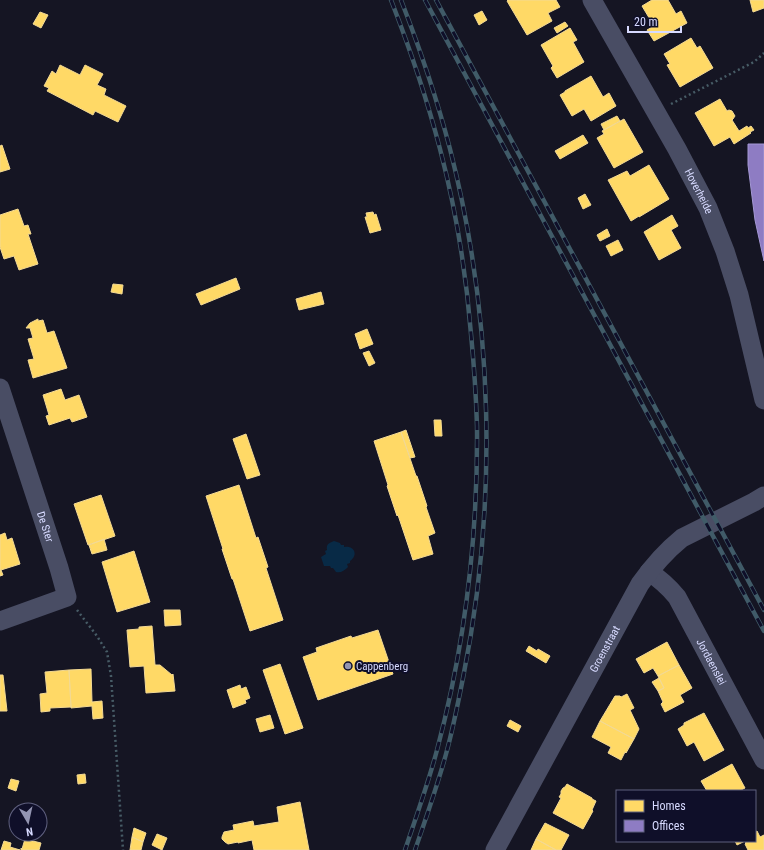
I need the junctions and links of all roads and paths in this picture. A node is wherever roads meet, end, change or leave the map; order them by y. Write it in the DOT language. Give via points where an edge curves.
graph roads {
  1 [pos="592,0"];
  2 [pos="764,53"];
  3 [pos="656,111"];
  4 [pos="0,388"];
  5 [pos="764,400"];
  6 [pos="764,496"];
  7 [pos="649,572"];
  8 [pos="67,597"];
  9 [pos="0,620"];
  10 [pos="764,760"];
  11 [pos="123,850"];
  12 [pos="495,850"];
  1 -- 3 [label="street, Hoverheide"];
  2 -- 3 [label="path" via="754,62"];
  3 -- 5 [label="street, Hoverheide" via="708,208 725,251 739,295"];
  4 -- 8 [label="street, De Ster"];
  6 -- 7 [label="street, Groenstraat" via="682,538"];
  7 -- 10 [label="street, Jordaenslei" via="669,587 677,597"];
  7 -- 12 [label="street, Groenstraat" via="640,584"];
  8 -- 9 [label="street"];
  8 -- 11 [label="path" via="107,652 111,676"];
}
